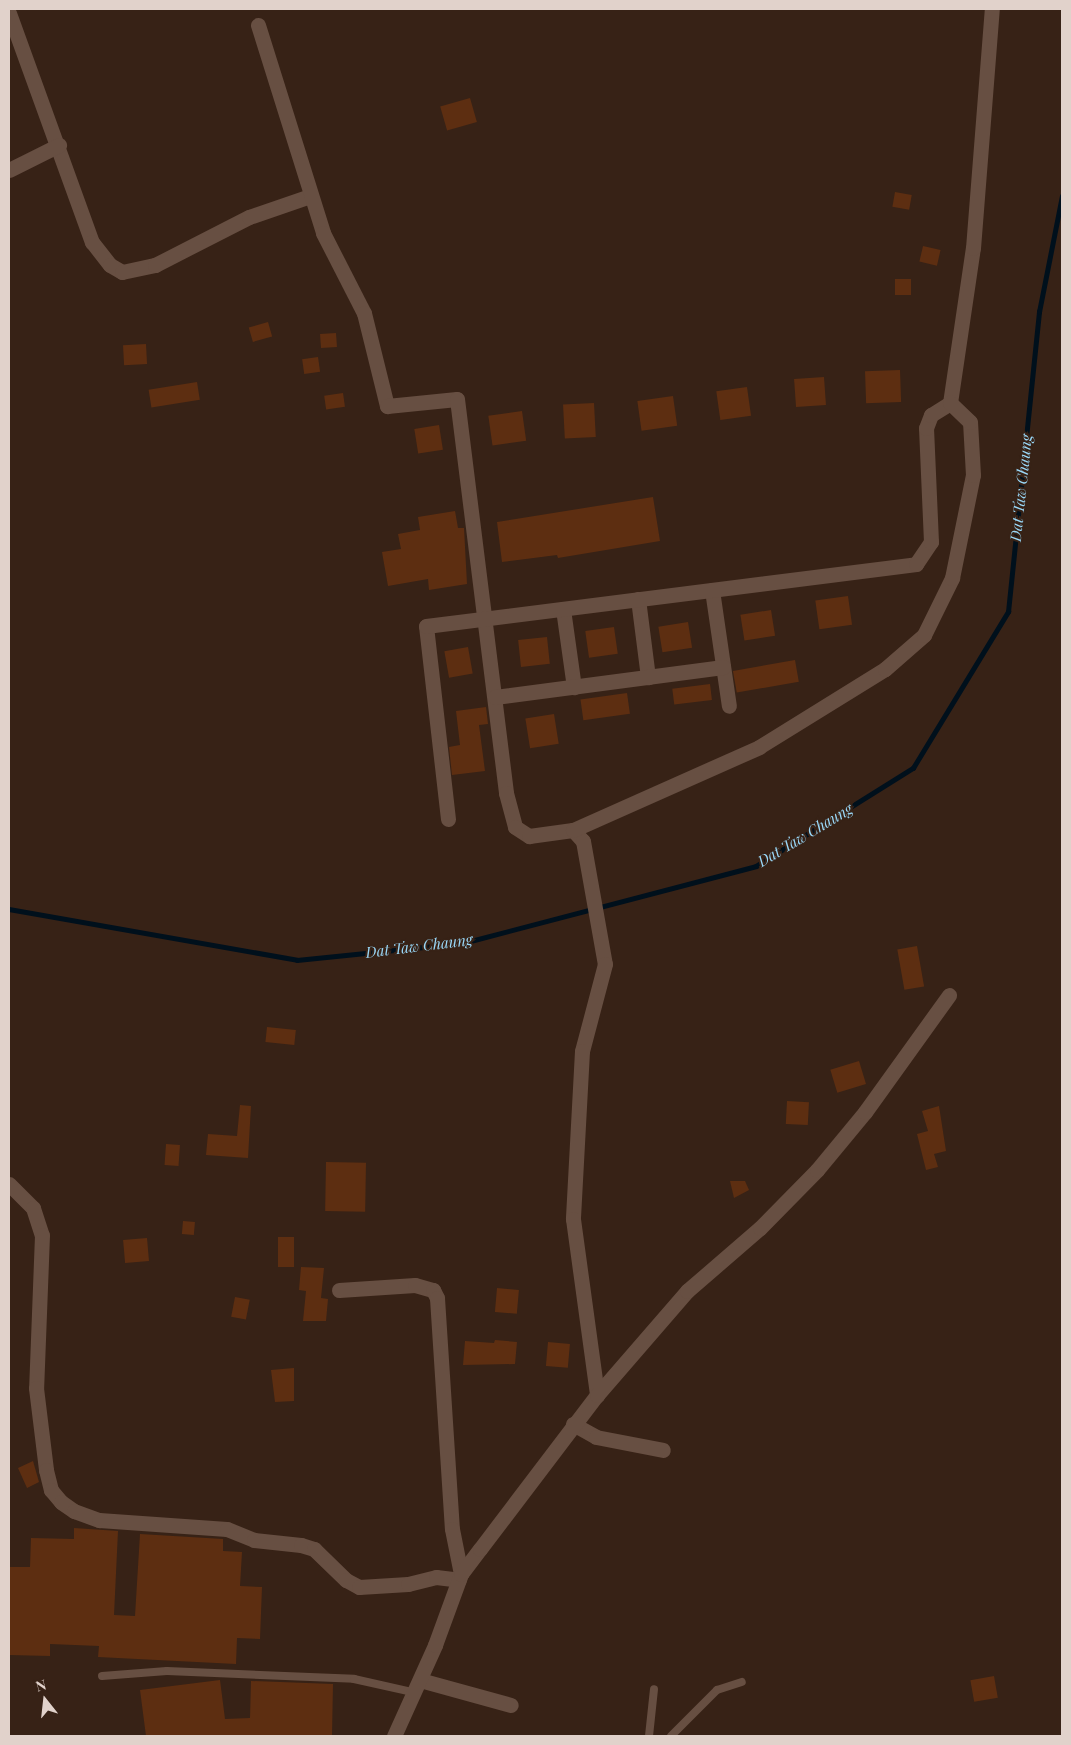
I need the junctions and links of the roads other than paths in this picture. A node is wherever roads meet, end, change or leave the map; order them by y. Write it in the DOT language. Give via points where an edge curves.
graph roads {
  1 [pos="992,9"];
  2 [pos="9,13"];
  3 [pos="258,25"];
  4 [pos="59,145"];
  5 [pos="9,170"];
  6 [pos="310,196"];
  7 [pos="950,403"];
  8 [pos="712,590"];
  9 [pos="638,600"];
  10 [pos="563,609"];
  11 [pos="486,618"];
  12 [pos="723,667"];
  13 [pos="648,677"];
  14 [pos="574,687"];
  15 [pos="495,698"];
  16 [pos="729,706"];
  17 [pos="448,819"];
  18 [pos="573,830"];
  19 [pos="949,995"];
  20 [pos="9,1184"];
  21 [pos="340,1290"];
  22 [pos="597,1395"];
  23 [pos="574,1424"];
  24 [pos="663,1450"];
  25 [pos="460,1577"];
  26 [pos="102,1676"];
  27 [pos="742,1682"];
  28 [pos="416,1686"];
  29 [pos="654,1689"];
  30 [pos="511,1705"];
  31 [pos="394,1736"];
  32 [pos="649,1736"];
  33 [pos="671,1736"];
  1 -- 7 [label="street" via="973,248"];
  2 -- 4 [label="street"];
  3 -- 6 [label="street"];
  4 -- 5 [label="street"];
  4 -- 6 [label="street" via="92,242 100,256 122,272 155,265 249,217"];
  6 -- 11 [label="street" via="336,263 356,291 387,406 458,399"];
  7 -- 8 [label="street" via="931,415 926,428 931,542 916,564"];
  7 -- 18 [label="street" via="970,422 973,475 952,578 924,635 885,669 759,747"];
  8 -- 9 [label="street"];
  8 -- 12 [label="street"];
  9 -- 10 [label="street"];
  9 -- 13 [label="street"];
  10 -- 11 [label="street"];
  10 -- 14 [label="street"];
  11 -- 15 [label="street"];
  11 -- 17 [label="street" via="426,626"];
  12 -- 13 [label="street"];
  12 -- 16 [label="street"];
  13 -- 14 [label="street"];
  14 -- 15 [label="street"];
  15 -- 18 [label="street" via="506,793 515,827 528,836"];
  18 -- 22 [label="street" via="583,841 605,964 582,1051 572,1219"];
  19 -- 22 [label="street" via="865,1112 817,1170 767,1222 687,1291"];
  20 -- 25 [label="street" via="33,1208 42,1235 36,1388 46,1470 51,1490 61,1502 74,1512 99,1520 227,1530 254,1540 314,1548 346,1580 359,1588"];
  21 -- 25 [label="street" via="416,1285 433,1290 437,1298 452,1529"];
  22 -- 23 [label="street"];
  23 -- 24 [label="street" via="596,1437"];
  23 -- 25 [label="street"];
  25 -- 28 [label="street"];
  26 -- 28 [label="lane" via="167,1671 354,1679"];
  27 -- 33 [label="lane" via="717,1690"];
  28 -- 30 [label="street"];
  28 -- 31 [label="street"];
  29 -- 32 [label="lane"];
}
